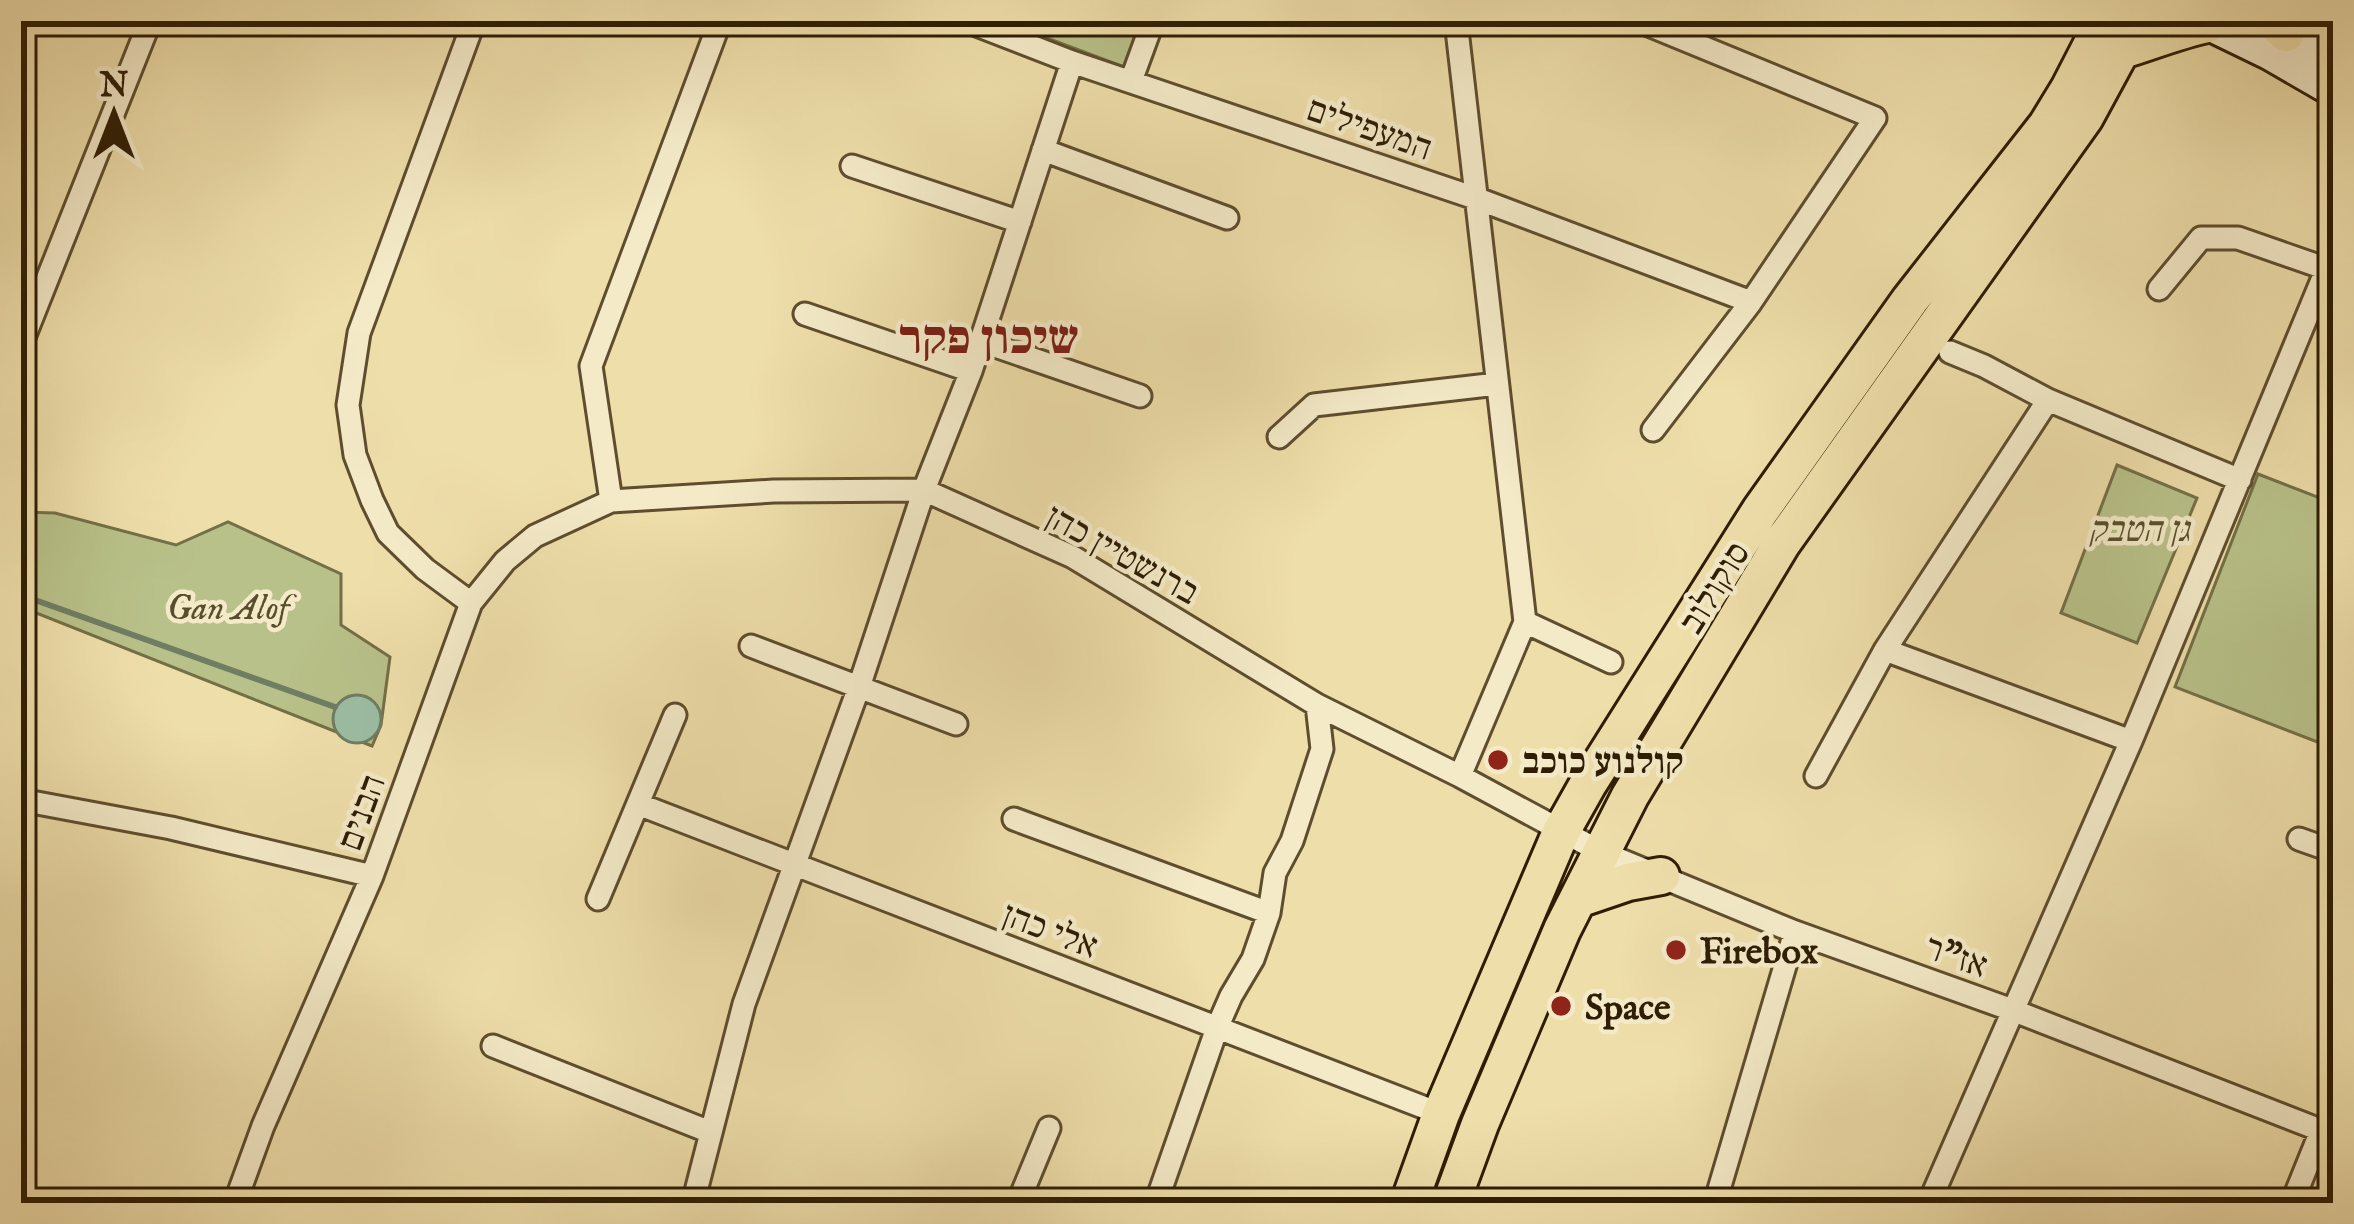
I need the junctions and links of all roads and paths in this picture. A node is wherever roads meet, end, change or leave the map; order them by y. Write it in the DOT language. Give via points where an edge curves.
graph roads {
  1 [pos="150,21"];
  2 [pos="474,21"];
  3 [pos="720,21"];
  4 [pos="966,21"];
  5 [pos="1154,21"];
  6 [pos="1456,21"];
  7 [pos="1640,21"];
  8 [pos="2204,22"];
  9 [pos="2272,25"];
  10 [pos="2109,31"];
  11 [pos="2333,61"];
  12 [pos="1072,62"];
  13 [pos="1131,81"];
  14 [pos="2333,91"];
  15 [pos="1043,150"];
  16 [pos="852,166"];
  17 [pos="1478,199"];
  18 [pos="1227,218"];
  19 [pos="1020,222"];
  20 [pos="2330,270"];
  21 [pos="2159,289"];
  22 [pos="1751,302"];
  23 [pos="805,314"];
  24 [pos="981,341"];
  25 [pos="21,345"];
  26 [pos="1951,352"];
  27 [pos="971,371"];
  28 [pos="1497,384"];
  29 [pos="1141,396"];
  30 [pos="2048,400"];
  31 [pos="1653,430"];
  32 [pos="1279,437"];
  33 [pos="2240,480"];
  34 [pos="924,490"];
  35 [pos="611,501"];
  36 [pos="471,603"];
  37 [pos="1525,622"];
  38 [pos="751,646"];
  39 [pos="1885,650"];
  40 [pos="1611,662"];
  41 [pos="859,687"];
  42 [pos="1317,705"];
  43 [pos="675,716"];
  44 [pos="956,724"];
  45 [pos="2132,741"];
  46 [pos="1460,776"];
  47 [pos="1816,776"];
  48 [pos="21,800"];
  49 [pos="638,804"];
  50 [pos="1014,819"];
  51 [pos="1561,832"];
  52 [pos="2299,839"];
  53 [pos="1601,851"];
  54 [pos="2333,851"];
  55 [pos="795,866"];
  56 [pos="372,876"];
  57 [pos="1661,877"];
  58 [pos="598,898"];
  59 [pos="1578,898"];
  60 [pos="1270,913"];
  61 [pos="1795,932"];
  62 [pos="2012,1010"];
  63 [pos="1217,1028"];
  64 [pos="493,1046"];
  65 [pos="1441,1114"];
  66 [pos="1049,1128"];
  67 [pos="710,1132"];
  68 [pos="2327,1133"];
  69 [pos="235,1203"];
  70 [pos="693,1203"];
  71 [pos="1018,1203"];
  72 [pos="1156,1203"];
  73 [pos="1409,1203"];
  74 [pos="1451,1203"];
  75 [pos="1714,1203"];
  76 [pos="1929,1203"];
  77 [pos="2292,1203"];
  1 -- 25 [label="street"];
  2 -- 36 [label="street" via="359,333 348,406 356,455 388,533"];
  3 -- 35 [label="street" via="591,366"];
  4 -- 12 [label="street, המעפילים"];
  5 -- 13 [label="street"];
  6 -- 17 [label="street"];
  7 -- 22 [label="street" via="1875,118"];
  8 -- 10 [label="main road" via="2166,36"];
  8 -- 14 [label="street"];
  9 -- 11 [label="street"];
  10 -- 51 [label="main road, סוקולוב" via="1760,511"];
  10 -- 53 [label="main road, סוקולוב" via="2085,117 1782,543"];
  12 -- 13 [label="street, המעפילים"];
  12 -- 15 [label="street"];
  13 -- 17 [label="street, המעפילים"];
  15 -- 18 [label="street"];
  15 -- 19 [label="street"];
  16 -- 19 [label="street"];
  17 -- 22 [label="street, המעפילים"];
  17 -- 28 [label="street"];
  19 -- 24 [label="street"];
  20 -- 21 [label="street" via="2238,238 2201,238"];
  20 -- 33 [label="street"];
  22 -- 31 [label="street"];
  23 -- 27 [label="street"];
  24 -- 27 [label="street"];
  24 -- 29 [label="street"];
  26 -- 30 [label="street"];
  27 -- 34 [label="street"];
  28 -- 32 [label="street" via="1314,405"];
  28 -- 37 [label="street"];
  30 -- 33 [label="street"];
  30 -- 39 [label="street"];
  33 -- 45 [label="street"];
  34 -- 35 [label="street, ברנשטיין כהן"];
  34 -- 41 [label="street"];
  34 -- 42 [label="street, ברנשטיין כהן" via="1073,557"];
  35 -- 36 [label="street, הבנים" via="535,536"];
  36 -- 56 [label="street, הבנים"];
  37 -- 40 [label="street"];
  37 -- 46 [label="street"];
  38 -- 41 [label="street"];
  39 -- 45 [label="street"];
  39 -- 47 [label="street"];
  41 -- 44 [label="street"];
  41 -- 55 [label="street"];
  42 -- 46 [label="street, ברנשטיין כהן"];
  42 -- 60 [label="street" via="1322,749 1275,873"];
  43 -- 49 [label="street"];
  45 -- 62 [label="street"];
  46 -- 51 [label="street, ברנשטיין כהן"];
  48 -- 56 [label="street"];
  49 -- 55 [label="street, אלי כהן"];
  49 -- 58 [label="street"];
  50 -- 60 [label="street"];
  51 -- 53 [label="street, אז\"ר"];
  51 -- 65 [label="main road, סוקולוב"];
  52 -- 54 [label="street"];
  53 -- 57 [label="street, אז\"ר"];
  53 -- 59 [label="main road, סוקולוב"];
  55 -- 63 [label="street, אלי כהן"];
  55 -- 67 [label="street" via="744,1004"];
  56 -- 69 [label="street, הבנים"];
  57 -- 59 [label="main road"];
  57 -- 61 [label="street, אז\"ר"];
  59 -- 74 [label="main road, סוקולוב"];
  60 -- 63 [label="street"];
  61 -- 62 [label="street, אז\"ר"];
  61 -- 75 [label="street"];
  62 -- 68 [label="street, אז\"ר"];
  62 -- 76 [label="street"];
  63 -- 65 [label="street, אלי כהן"];
  63 -- 72 [label="street"];
  64 -- 67 [label="street"];
  65 -- 73 [label="main road, סוקולוב"];
  66 -- 71 [label="street"];
  67 -- 70 [label="street"];
  68 -- 77 [label="street"];
}
